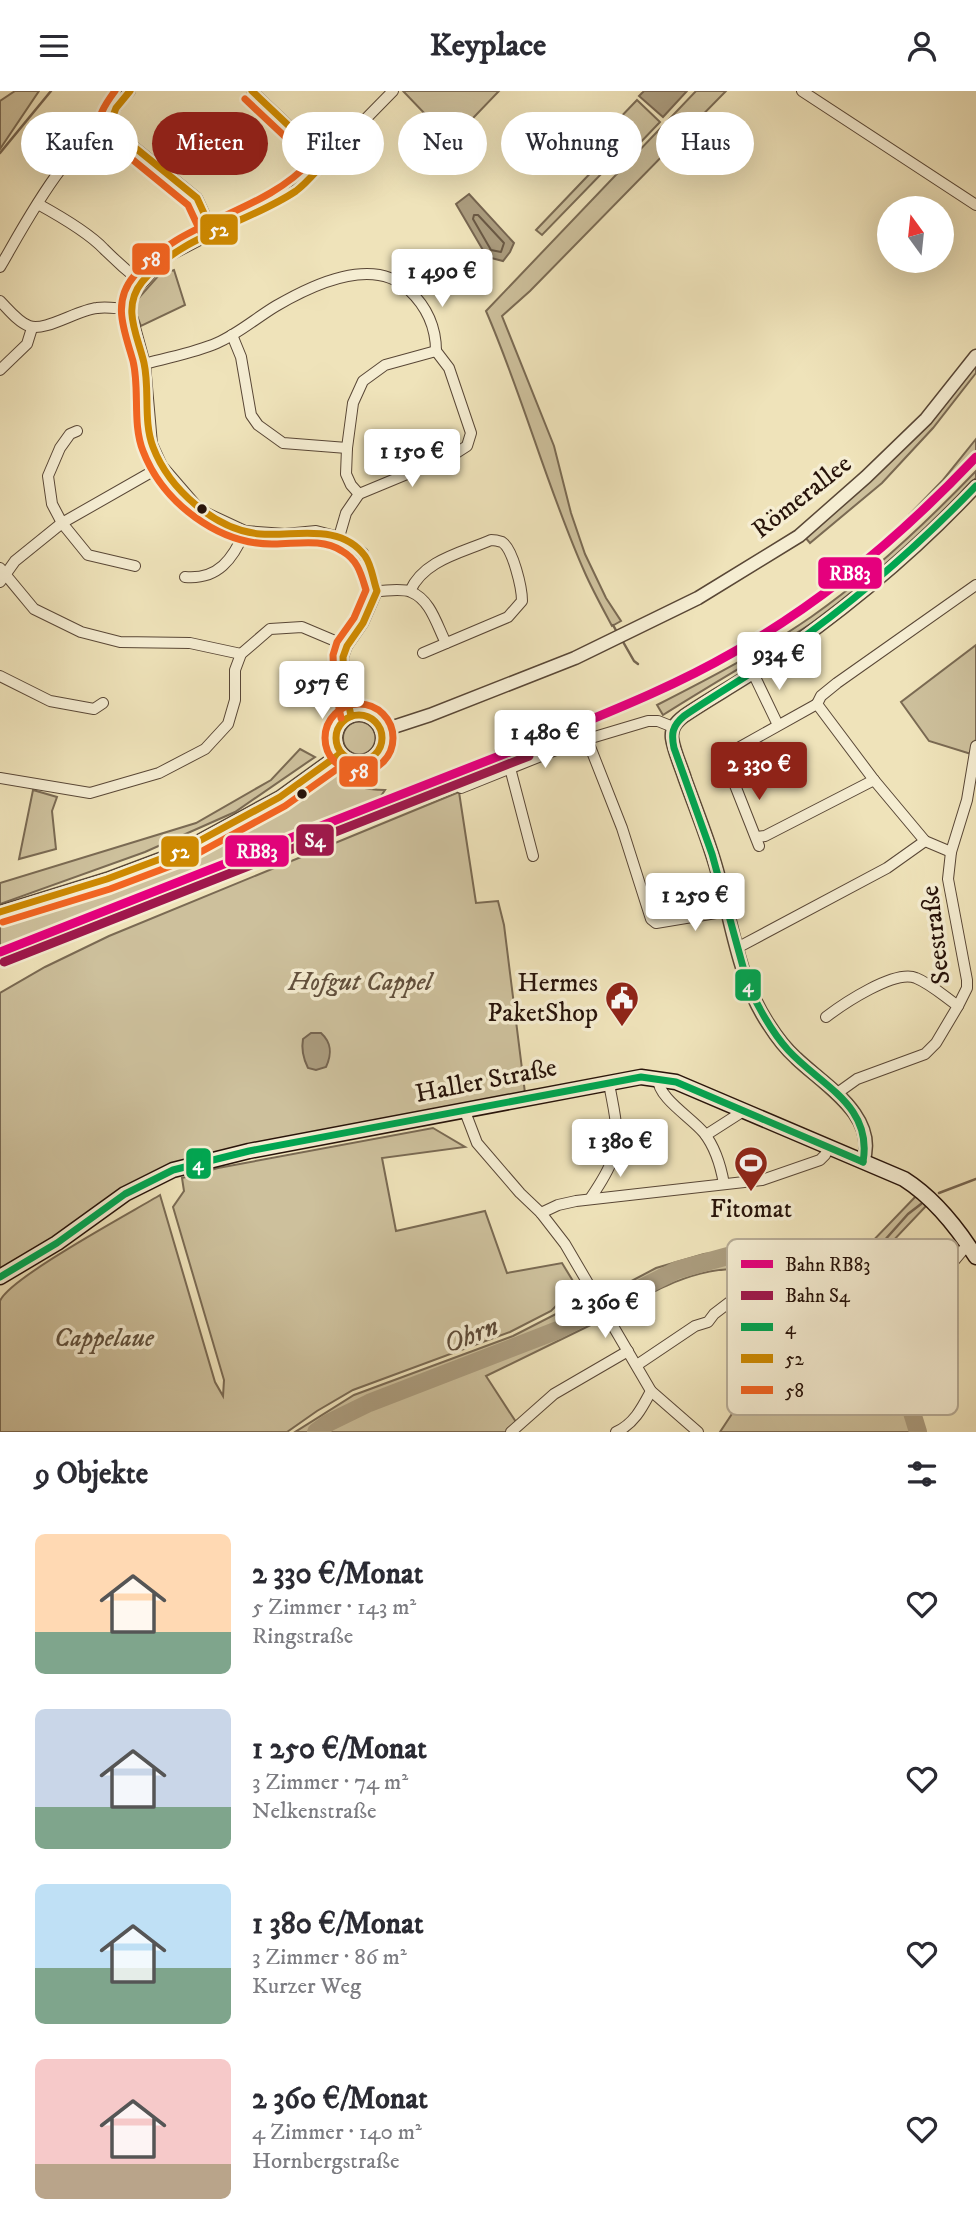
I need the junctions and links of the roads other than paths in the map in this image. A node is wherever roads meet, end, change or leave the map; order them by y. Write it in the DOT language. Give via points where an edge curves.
graph roads {
  1 [pos="130,91"];
  2 [pos="252,91"];
  3 [pos="393,91"];
  4 [pos="802,91"];
  5 [pos="114,112"];
  6 [pos="373,112"];
  7 [pos="282,119"];
  8 [pos="138,150"];
  9 [pos="56,175"];
  10 [pos="312,175"];
  11 [pos="38,204"];
  12 [pos="976,205"];
  13 [pos="214,233"];
  14 [pos="0,267"];
  15 [pos="141,282"];
  16 [pos="0,301"];
  17 [pos="130,309"];
  18 [pos="32,328"];
  19 [pos="232,335"];
  20 [pos="436,351"];
  21 [pos="976,356"];
  22 [pos="145,363"];
  23 [pos="0,370"];
  24 [pos="77,431"];
  25 [pos="347,448"];
  26 [pos="162,466"];
  27 [pos="976,486"];
  28 [pos="359,494"];
  29 [pos="62,523"];
  30 [pos="245,531"];
  31 [pos="339,537"];
  32 [pos="135,566"];
  33 [pos="2,575"];
  34 [pos="185,577"];
  35 [pos="976,585"];
  36 [pos="377,591"];
  37 [pos="410,591"];
  38 [pos="446,643"];
  39 [pos="348,646"];
  40 [pos="423,653"];
  41 [pos="241,654"];
  42 [pos="753,673"];
  43 [pos="0,676"];
  44 [pos="103,703"];
  45 [pos="817,704"];
  46 [pos="351,716"];
  47 [pos="778,725"];
  48 [pos="673,727"];
  49 [pos="381,730"];
  50 [pos="587,739"];
  51 [pos="976,746"];
  52 [pos="341,753"];
  53 [pos="510,768"];
  54 [pos="0,778"];
  55 [pos="874,780"];
  56 [pos="461,788"];
  57 [pos="925,841"];
  58 [pos="951,852"];
  59 [pos="533,856"];
  60 [pos="728,911"];
  61 [pos="0,912"];
  62 [pos="737,947"];
  63 [pos="958,1006"];
  64 [pos="826,1017"];
  65 [pos="658,1079"];
  66 [pos="609,1083"];
  67 [pos="836,1094"];
  68 [pos="464,1109"];
  69 [pos="745,1110"];
  70 [pos="706,1135"];
  71 [pos="830,1147"];
  72 [pos="863,1162"];
  73 [pos="724,1184"];
  74 [pos="590,1199"];
  75 [pos="541,1213"];
  76 [pos="972,1250"];
  77 [pos="958,1263"];
  78 [pos="0,1277"];
  79 [pos="727,1304"];
  80 [pos="628,1350"];
  81 [pos="637,1365"];
  82 [pos="651,1391"];
  83 [pos="511,1432"];
  84 [pos="616,1432"];
  85 [pos="698,1432"];
  1 -- 5 [label="street"];
  2 -- 7 [label="street"];
  3 -- 6 [label="street"];
  4 -- 12 [label="street"];
  8 -- 13 [label="street" via="197,198"];
  9 -- 11 [label="street"];
  10 -- 13 [label="street" via="296,190"];
  11 -- 14 [label="street"];
  11 -- 15 [label="street" via="103,248 111,260"];
  13 -- 15 [label="street" via="165,258"];
  15 -- 17 [label="street"];
  16 -- 18 [label="street"];
  17 -- 18 [label="street" via="99,307"];
  17 -- 22 [label="street"];
  18 -- 23 [label="street" via="27,344"];
  19 -- 20 [label="street" via="277,306 362,272 400,280 424,303 436,335"];
  19 -- 22 [label="street"];
  19 -- 25 [label="street" via="241,357 251,415 258,425 283,443"];
  20 -- 25 [label="street" via="384,365 363,381 353,403"];
  20 -- 28 [label="street" via="449,368 471,433 467,446"];
  21 -- 49 [label="street, Römerallee" via="926,419 799,536 698,599 575,658"];
  22 -- 26 [label="street" via="152,444"];
  24 -- 29 [label="street" via="60,448 48,477 52,504"];
  25 -- 28 [label="street" via="346,474"];
  26 -- 29 [label="street"];
  26 -- 30 [label="street" via="200,510"];
  27 -- 42 [label="street" via="851,602"];
  28 -- 31 [label="street" via="346,513"];
  29 -- 32 [label="street" via="88,555"];
  29 -- 33 [label="street"];
  30 -- 31 [label="street" via="316,531"];
  30 -- 34 [label="street" via="236,553 214,573"];
  31 -- 36 [label="street" via="363,553"];
  33 -- 41 [label="street" via="34,609 81,632 120,642 190,643"];
  35 -- 45 [label="street" via="837,683"];
  36 -- 37 [label="street"];
  36 -- 39 [label="street"];
  37 -- 38 [label="street" via="430,610"];
  37 -- 38 [label="street" via="429,566 491,540 501,541 507,548 522,586 522,601 508,617"];
  38 -- 40 [label="street"];
  39 -- 41 [label="street" via="302,627 270,629"];
  39 -- 46 [label="street" via="343,657 344,681"];
  41 -- 54 [label="street" via="228,725 205,749 159,773 90,793"];
  42 -- 47 [label="street"];
  42 -- 48 [label="street"];
  43 -- 44 [label="street" via="50,701 94,709"];
  45 -- 47 [label="street"];
  45 -- 55 [label="street"];
  46 -- 49 [label="street" via="369,717"];
  46 -- 52 [label="street" via="335,735"];
  47 -- 55 [label="street" via="727,758 758,841"];
  48 -- 50 [label="street" via="648,721"];
  48 -- 60 [label="street" via="676,751"];
  49 -- 52 [label="street" via="380,747 368,759 354,761"];
  50 -- 53 [label="street"];
  50 -- 60 [label="street" via="651,919 656,923"];
  51 -- 58 [label="street, Seestraße" via="967,800"];
  52 -- 61 [label="street" via="280,797 179,852"];
  53 -- 56 [label="street"];
  53 -- 59 [label="street"];
  55 -- 57 [label="street"];
  57 -- 58 [label="street"];
  57 -- 62 [label="street" via="887,868"];
  58 -- 63 [label="street, Seestraße" via="950,899 967,980"];
  60 -- 62 [label="street"];
  62 -- 67 [label="street" via="755,1002 770,1027"];
  63 -- 64 [label="street" via="907,976 865,992"];
  63 -- 67 [label="street, Seestraße" via="925,1054 857,1079"];
  65 -- 66 [label="main road, Haller Straße"];
  65 -- 69 [label="main road, Haller Straße" via="676,1081"];
  65 -- 70 [label="street" via="664,1095"];
  66 -- 68 [label="main road, Haller Straße"];
  66 -- 74 [label="street" via="616,1144 612,1161"];
  67 -- 72 [label="street" via="851,1106 866,1135"];
  68 -- 75 [label="street" via="477,1143"];
  68 -- 78 [label="main road, Haller Straße" via="173,1170 125,1194"];
  69 -- 70 [label="street"];
  69 -- 71 [label="main road, Haller Straße"];
  70 -- 73 [label="street"];
  71 -- 72 [label="main road, Haller Straße"];
  71 -- 73 [label="street" via="813,1163 762,1180"];
  72 -- 76 [label="main road, Haller Straße" via="916,1187"];
  73 -- 74 [label="street"];
  74 -- 75 [label="street"];
  75 -- 80 [label="street" via="565,1244"];
  76 -- 77 [label="street, Haller Straße"];
  79 -- 81 [label="street" via="708,1322"];
  80 -- 81 [label="street"];
  80 -- 83 [label="street" via="554,1394"];
  81 -- 82 [label="street"];
  82 -- 84 [label="street" via="637,1415"];
  82 -- 85 [label="street"];
}
